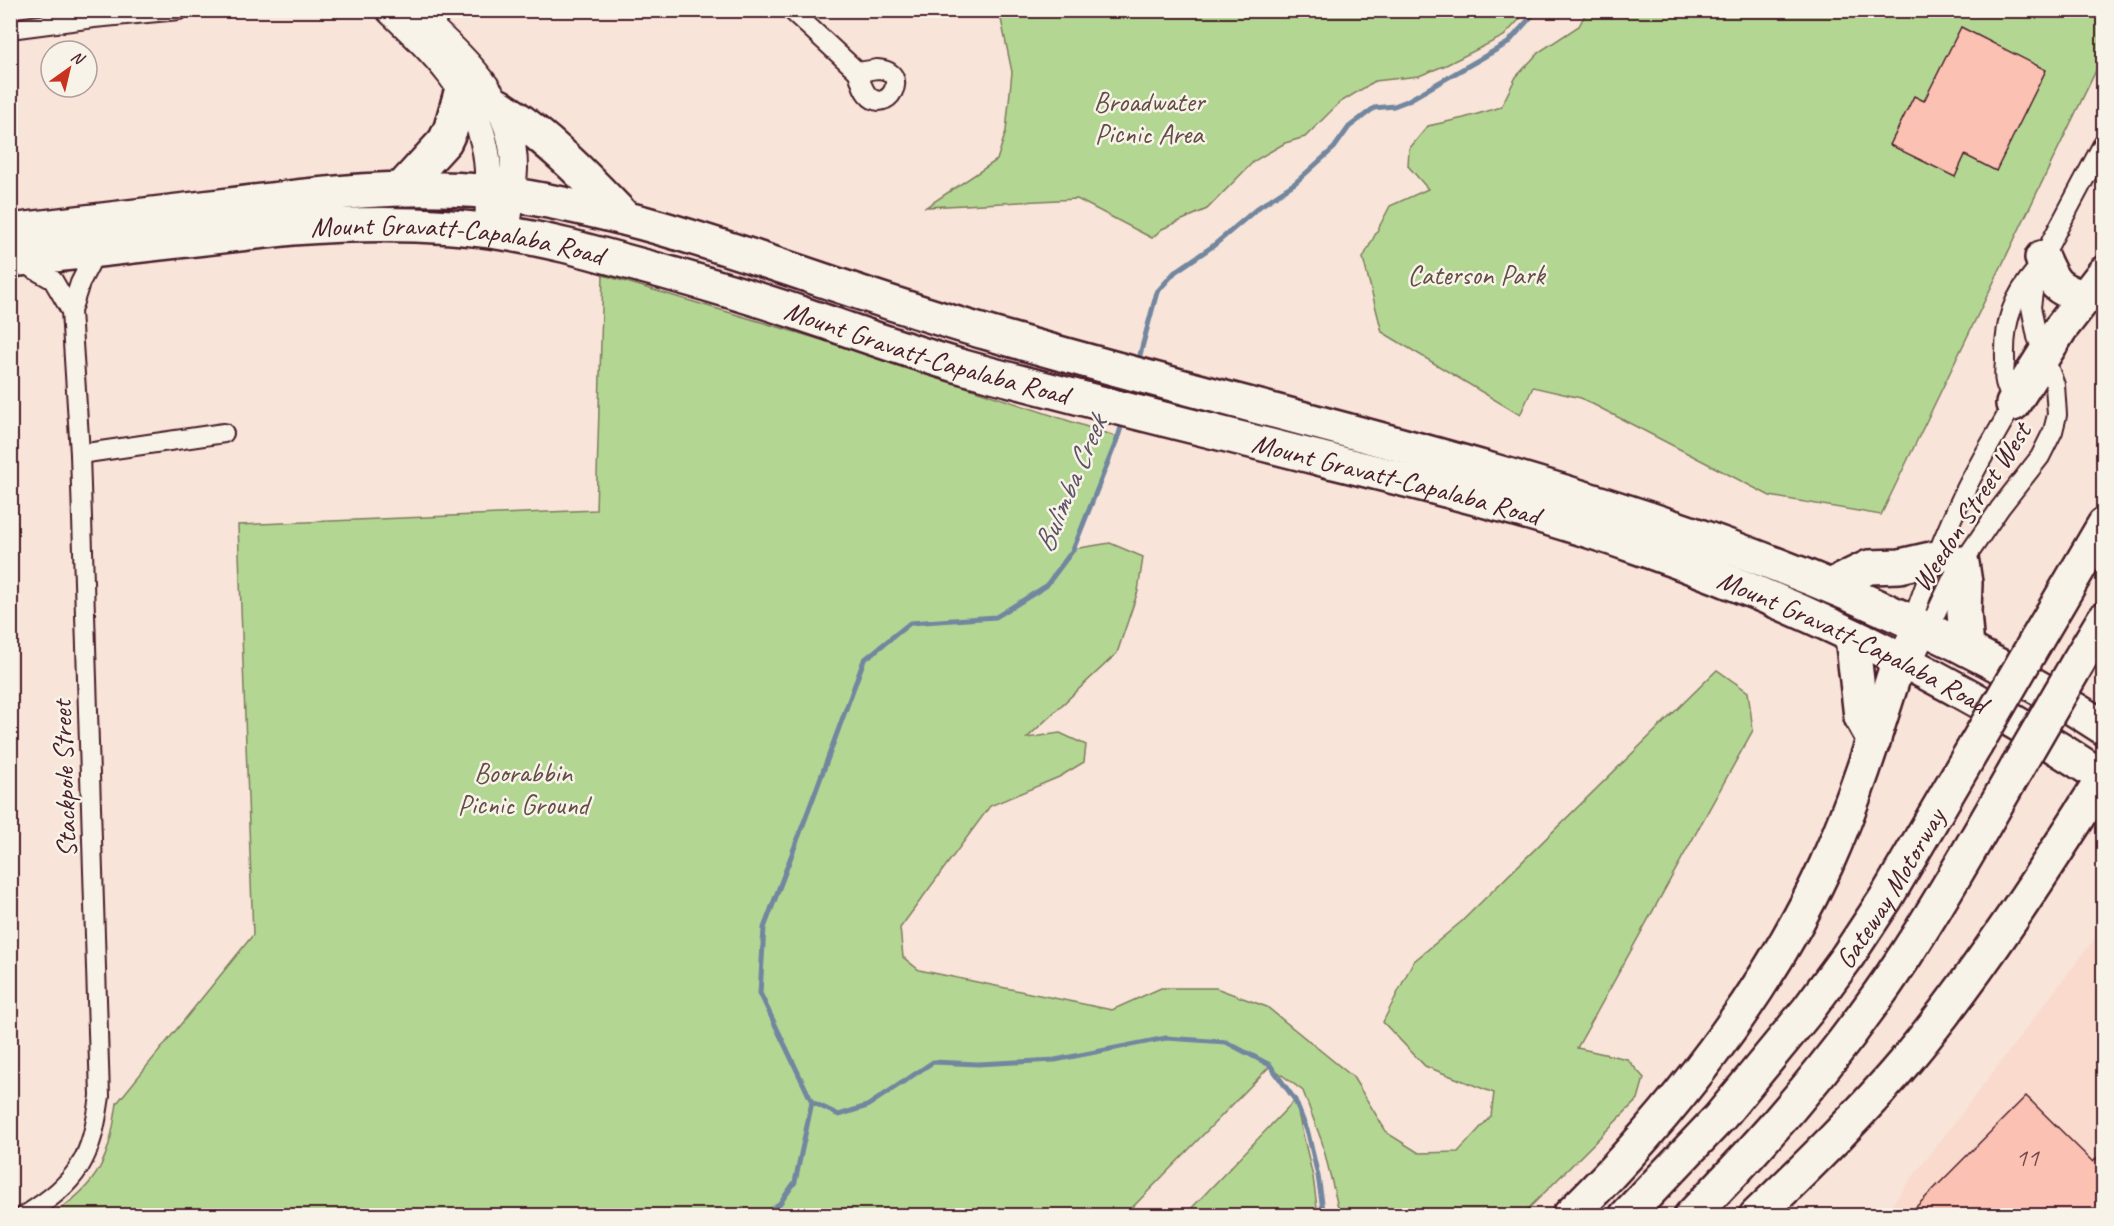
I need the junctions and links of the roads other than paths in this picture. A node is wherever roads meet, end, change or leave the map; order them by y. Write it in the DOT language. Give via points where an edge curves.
graph roads {
  1 [pos="179,10"];
  2 [pos="389,10"];
  3 [pos="791,10"];
  4 [pos="90,14"];
  5 [pos="426,22"];
  6 [pos="10,29"];
  7 [pos="858,72"];
  8 [pos="462,89"];
  9 [pos="499,106"];
  10 [pos="2103,142"];
  11 [pos="402,188"];
  12 [pos="500,193"];
  13 [pos="625,218"];
  14 [pos="497,232"];
  15 [pos="12,250"];
  16 [pos="97,250"];
  17 [pos="2039,264"];
  18 [pos="2093,285"];
  19 [pos="71,311"];
  20 [pos="2043,353"];
  21 [pos="2013,404"];
  22 [pos="224,433"];
  23 [pos="80,454"];
  24 [pos="2103,525"];
  25 [pos="1948,560"];
  26 [pos="1832,585"];
  27 [pos="2103,619"];
  28 [pos="1920,625"];
  29 [pos="1852,636"];
  30 [pos="1967,649"];
  31 [pos="1905,663"];
  32 [pos="2103,728"];
  33 [pos="1874,740"];
  34 [pos="2103,778"];
  35 [pos="2088,828"];
  36 [pos="24,1215"];
  37 [pos="1569,1215"];
  38 [pos="1626,1215"];
  39 [pos="1691,1215"];
  40 [pos="1756,1215"];
  1 -- 4 [label="street"];
  2 -- 5 [label="main road"];
  3 -- 7 [label="street"];
  4 -- 6 [label="street"];
  5 -- 8 [label="main road" via="444,65"];
  5 -- 9 [label="main road" via="480,78"];
  8 -- 11 [label="highway" via="445,141"];
  8 -- 12 [label="main road" via="478,122"];
  9 -- 12 [label="main road" via="514,166"];
  9 -- 13 [label="highway" via="525,123"];
  10 -- 17 [label="street, Weedon Street West"];
  11 -- 12 [label="highway, Mount Gravatt-Capalaba Road"];
  11 -- 15 [label="highway, Mount Gravatt-Capalaba Road" via="348,191"];
  12 -- 13 [label="highway, Mount Gravatt-Capalaba Road"];
  12 -- 14 [label="main road"];
  13 -- 26 [label="highway, Mount Gravatt-Capalaba Road" via="723,245 984,332 1518,477 1671,526"];
  14 -- 16 [label="highway, Mount Gravatt-Capalaba Road" via="412,225 334,225"];
  14 -- 29 [label="highway, Mount Gravatt-Capalaba Road" via="568,246 740,294 918,354 1070,396 1582,528 1712,574"];
  15 -- 16 [label="highway, Mount Gravatt-Capalaba Road"];
  15 -- 19 [label="street, Stackpole Street" via="53,280"];
  16 -- 19 [label="street, Stackpole Street"];
  17 -- 18 [label="highway" via="2065,291"];
  17 -- 20 [label="street, Weedon Street West" via="2031,307"];
  17 -- 21 [label="street, Weedon Street West" via="2014,303 2006,332 2004,380"];
  18 -- 20 [label="highway"];
  19 -- 23 [label="street, Stackpole Street"];
  20 -- 21 [label="highway"];
  20 -- 25 [label="street, Weedon Street West" via="2057,401 2053,431 2040,457 2000,508"];
  21 -- 25 [label="street, Weedon Street West" via="1963,495"];
  22 -- 23 [label="street"];
  23 -- 36 [label="street, Stackpole Street" via="100,1096 86,1156 52,1198"];
  24 -- 38 [label="highway, Gateway Motorway, bridge" via="1886,898 1847,957 1720,1117"];
  25 -- 26 [label="highway" via="1869,567"];
  25 -- 28 [label="street, Weedon Street West"];
  25 -- 28 [label="street, Weedon Street West" via="1942,597"];
  25 -- 30 [label="highway" via="1965,583"];
  26 -- 28 [label="highway, Mount Gravatt-Capalaba Road"];
  27 -- 39 [label="highway, Gateway Motorway, bridge" via="1934,911 1871,1004 1768,1134"];
  28 -- 30 [label="highway, Mount Gravatt-Capalaba Road"];
  28 -- 31 [label="street, Weedon Street West"];
  29 -- 31 [label="highway, Mount Gravatt-Capalaba Road"];
  29 -- 33 [label="highway" via="1861,717"];
  30 -- 32 [label="highway, Mount Gravatt-Capalaba Road" via="2030,682"];
  31 -- 33 [label="highway"];
  31 -- 34 [label="highway, Mount Gravatt-Capalaba Road" via="2015,723"];
  33 -- 37 [label="highway" via="1825,867 1765,976 1682,1089"];
  34 -- 35 [label="highway"];
  35 -- 40 [label="highway" via="1907,1059"];
}
